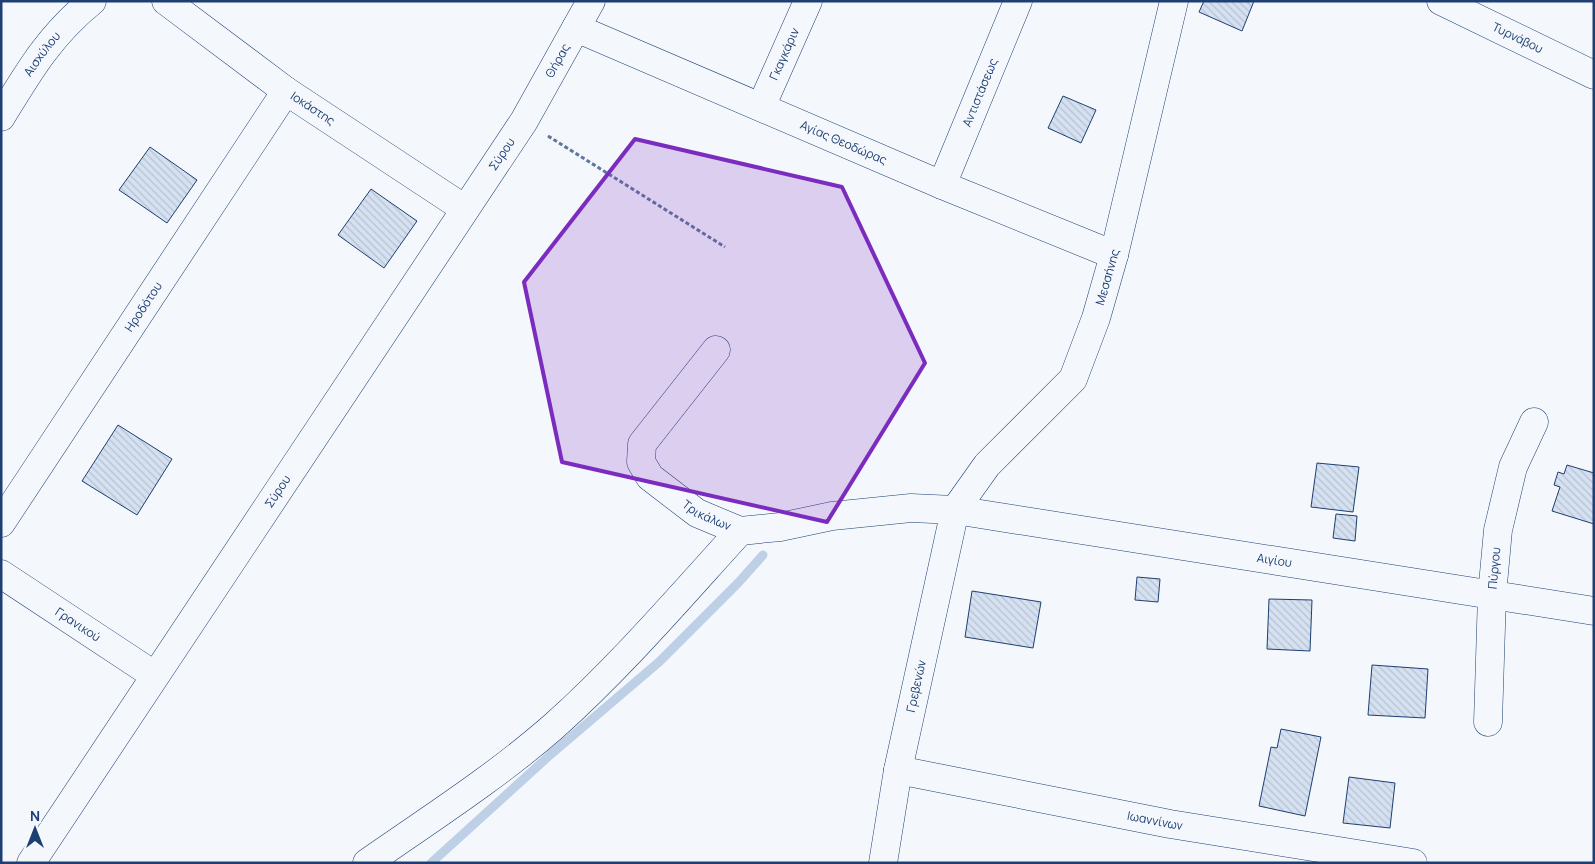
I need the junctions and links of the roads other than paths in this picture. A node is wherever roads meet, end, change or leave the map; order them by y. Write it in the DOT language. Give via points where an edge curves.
graph roads {
  1 [pos="92,1"];
  2 [pos="166,1"];
  3 [pos="592,1"];
  4 [pos="808,1"];
  5 [pos="1018,1"];
  6 [pos="1174,1"];
  7 [pos="1441,1"];
  8 [pos="576,28"];
  9 [pos="1594,75"];
  10 [pos="286,91"];
  11 [pos="761,107"];
  12 [pos="1,117"];
  13 [pos="524,121"];
  14 [pos="942,184"];
  15 [pos="465,209"];
  16 [pos="1114,255"];
  17 [pos="716,350"];
  18 [pos="1534,422"];
  19 [pos="955,510"];
  20 [pos="1,523"];
  21 [pos="740,531"];
  22 [pos="1,574"];
  23 [pos="1492,595"];
  24 [pos="1594,611"];
  25 [pos="154,675"];
  26 [pos="1488,722"];
  27 [pos="898,770"];
  28 [pos="31,863"];
  29 [pos="367,863"];
  30 [pos="883,863"];
  31 [pos="1413,863"];
  1 -- 12 [label="street, Αισχύλου" via="69,20 36,59"];
  2 -- 10 [label="street, Ιοκάστης"];
  3 -- 8 [label="street, Θήρας"];
  4 -- 11 [label="street, Γκαγκάριν"];
  5 -- 14 [label="street, Αντιστάσεως"];
  6 -- 16 [label="street, Μεσσήνης"];
  7 -- 9 [label="street, Τυρνάβου"];
  8 -- 11 [label="street, Αγίας Θεοδώρας"];
  8 -- 13 [label="street, Θήρας"];
  10 -- 15 [label="street, Ιοκάστης"];
  10 -- 20 [label="street, Ηροδότου"];
  11 -- 14 [label="street, Αγίας Θεοδώρας"];
  13 -- 15 [label="street, Σύρου"];
  14 -- 16 [label="street, Αγίας Θεοδώρας"];
  15 -- 25 [label="street, Σύρου"];
  16 -- 19 [label="street, Μεσσήνης" via="1096,318 1073,379 987,465"];
  17 -- 21 [label="street, Τρικάλων" via="642,444 641,462 650,477 697,513"];
  18 -- 23 [label="street, Πύργου" via="1513,467 1498,530"];
  19 -- 21 [label="street, Τρικάλων" via="911,508"];
  19 -- 23 [label="street, Αιγίου"];
  19 -- 27 [label="street, Γρεβενών"];
  21 -- 29 [label="street" via="629,652 553,727 514,759"];
  22 -- 25 [label="street, Γρανικού"];
  23 -- 24 [label="street, Αιγίου"];
  23 -- 26 [label="street, Πύργου"];
  25 -- 28 [label="street, Σύρου"];
  27 -- 30 [label="street, Γρεβενών"];
  27 -- 31 [label="street, Ιωαννίνων" via="1170,824"];
}
